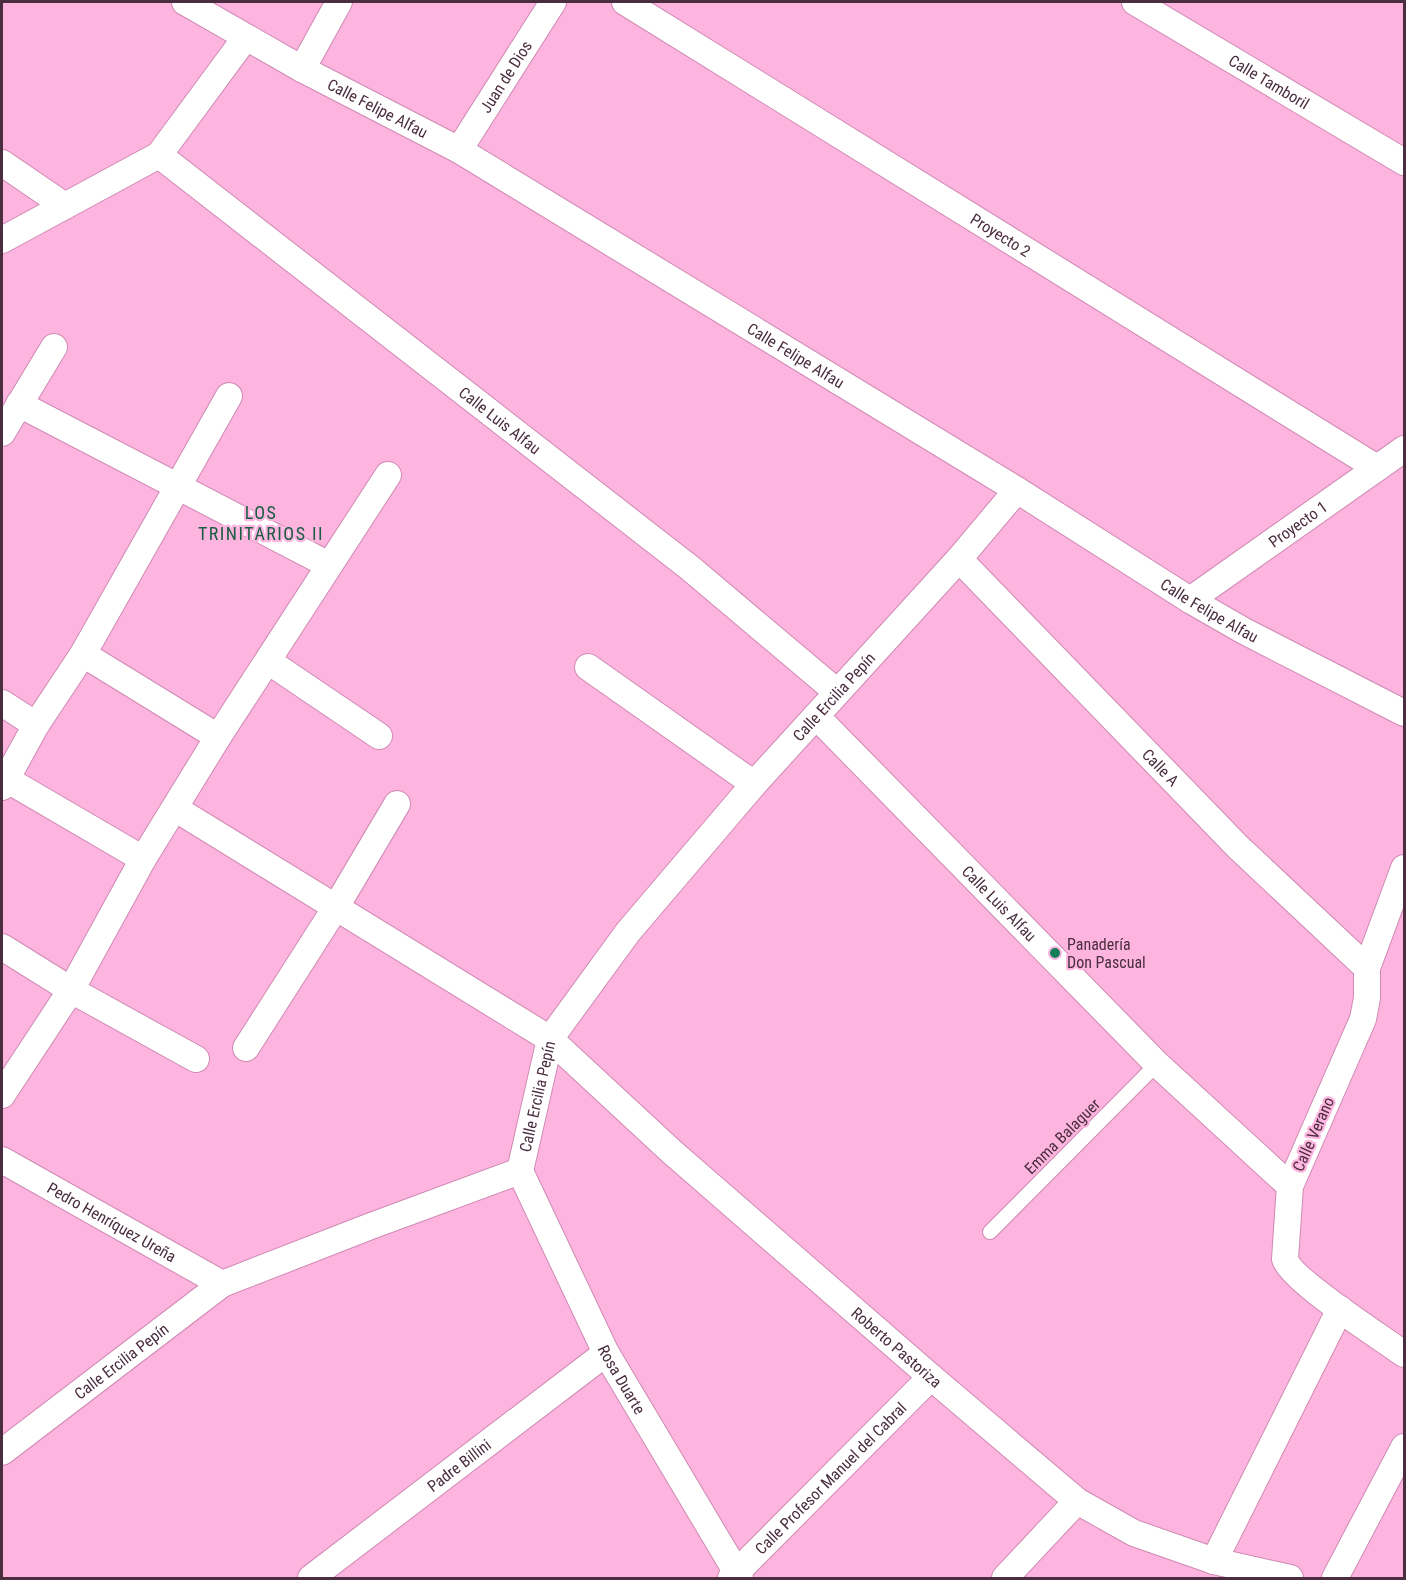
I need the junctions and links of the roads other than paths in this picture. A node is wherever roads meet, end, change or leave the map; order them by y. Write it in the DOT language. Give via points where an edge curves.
graph roads {
  1 [pos="185,2"];
  2 [pos="339,2"];
  3 [pos="553,2"];
  4 [pos="625,2"];
  5 [pos="1134,2"];
  6 [pos="246,38"];
  7 [pos="302,69"];
  8 [pos="459,150"];
  9 [pos="159,155"];
  10 [pos="1404,162"];
  11 [pos="2,163"];
  12 [pos="65,206"];
  13 [pos="2,240"];
  14 [pos="54,347"];
  15 [pos="229,396"];
  16 [pos="19,404"];
  17 [pos="2,433"];
  18 [pos="1404,449"];
  19 [pos="1377,468"];
  20 [pos="388,475"];
  21 [pos="177,485"];
  22 [pos="1017,490"];
  23 [pos="959,560"];
  24 [pos="329,565"];
  25 [pos="1190,600"];
  26 [pos="83,654"];
  27 [pos="268,661"];
  28 [pos="588,667"];
  29 [pos="837,692"];
  30 [pos="2,703"];
  31 [pos="1404,713"];
  32 [pos="816,716"];
  33 [pos="36,725"];
  34 [pos="379,736"];
  35 [pos="218,737"];
  36 [pos="4,783"];
  37 [pos="754,784"];
  38 [pos="398,804"];
  39 [pos="176,809"];
  40 [pos="143,859"];
  41 [pos="1404,868"];
  42 [pos="336,908"];
  43 [pos="2,948"];
  44 [pos="1367,968"];
  45 [pos="70,990"];
  46 [pos="550,1039"];
  47 [pos="246,1048"];
  48 [pos="196,1059"];
  49 [pos="1157,1064"];
  50 [pos="2,1095"];
  51 [pos="2,1160"];
  52 [pos="520,1171"];
  53 [pos="1290,1186"];
  54 [pos="990,1232"];
  55 [pos="222,1284"];
  56 [pos="1340,1309"];
  57 [pos="606,1353"];
  58 [pos="1404,1354"];
  59 [pos="931,1377"];
  60 [pos="7,1441"];
  61 [pos="1404,1447"];
  62 [pos="1077,1501"];
  63 [pos="1214,1561"];
  64 [pos="736,1576"];
  65 [pos="311,1578"];
  66 [pos="1005,1578"];
  67 [pos="1290,1578"];
  68 [pos="1335,1578"];
  1 -- 6 [label="street, Calle Felipe Alfau"];
  2 -- 7 [label="street"];
  3 -- 8 [label="street, Juan de Dios"];
  4 -- 19 [label="street, Proyecto 2"];
  5 -- 10 [label="street, Calle Tamboril"];
  6 -- 7 [label="street, Calle Felipe Alfau"];
  6 -- 9 [label="street"];
  7 -- 8 [label="street, Calle Felipe Alfau"];
  8 -- 22 [label="street, Calle Felipe Alfau"];
  9 -- 12 [label="street"];
  9 -- 29 [label="street, Calle Luis Alfau" via="690,568"];
  11 -- 12 [label="street"];
  12 -- 13 [label="street"];
  14 -- 16 [label="street"];
  15 -- 21 [label="street"];
  16 -- 17 [label="street"];
  16 -- 21 [label="street"];
  18 -- 19 [label="street, Proyecto 1"];
  19 -- 25 [label="street, Proyecto 1"];
  20 -- 24 [label="street"];
  21 -- 24 [label="street"];
  21 -- 26 [label="street"];
  22 -- 23 [label="street, Calle Ercilia Pepín"];
  22 -- 25 [label="street, Calle Felipe Alfau"];
  23 -- 29 [label="street, Calle Ercilia Pepín"];
  23 -- 44 [label="street, Calle A" via="1238,847"];
  24 -- 27 [label="street"];
  25 -- 31 [label="street, Calle Felipe Alfau"];
  26 -- 33 [label="street"];
  26 -- 35 [label="street"];
  27 -- 34 [label="street"];
  27 -- 35 [label="street"];
  28 -- 37 [label="street"];
  29 -- 32 [label="street, Calle Ercilia Pepín"];
  30 -- 33 [label="street"];
  32 -- 37 [label="street, Calle Ercilia Pepín"];
  32 -- 49 [label="street, Calle Luis Alfau"];
  33 -- 36 [label="street"];
  35 -- 39 [label="street"];
  36 -- 40 [label="street"];
  37 -- 46 [label="street, Calle Ercilia Pepín" via="628,932"];
  38 -- 42 [label="street"];
  39 -- 40 [label="street"];
  39 -- 42 [label="street, Roberto Pastoriza"];
  40 -- 45 [label="street"];
  41 -- 44 [label="street, Calle Verano"];
  42 -- 46 [label="street, Roberto Pastoriza"];
  42 -- 47 [label="street"];
  43 -- 45 [label="street"];
  44 -- 53 [label="street, Calle Verano" via="1363,1019"];
  45 -- 48 [label="street"];
  45 -- 50 [label="street"];
  46 -- 52 [label="street, Calle Ercilia Pepín"];
  46 -- 59 [label="street, Roberto Pastoriza" via="672,1152"];
  49 -- 53 [label="street, Calle Luis Alfau"];
  49 -- 54 [label="lane, Emma Balaguer"];
  51 -- 55 [label="street, Pedro Henríquez Ureña"];
  52 -- 55 [label="street, Calle Ercilia Pepín"];
  52 -- 57 [label="street, Rosa Duarte"];
  53 -- 56 [label="street, Calle Verano" via="1287,1264"];
  55 -- 60 [label="street, Calle Ercilia Pepín"];
  56 -- 58 [label="street, Calle Verano"];
  56 -- 63 [label="street"];
  57 -- 64 [label="street, Rosa Duarte"];
  57 -- 65 [label="street, Padre Billini"];
  59 -- 62 [label="street, Roberto Pastoriza"];
  59 -- 64 [label="street, Calle Profesor Manuel del Cabral"];
  61 -- 68 [label="street"];
  62 -- 63 [label="street, Roberto Pastoriza" via="1134,1533"];
  62 -- 66 [label="street"];
  63 -- 67 [label="street, Roberto Pastoriza"];
}
